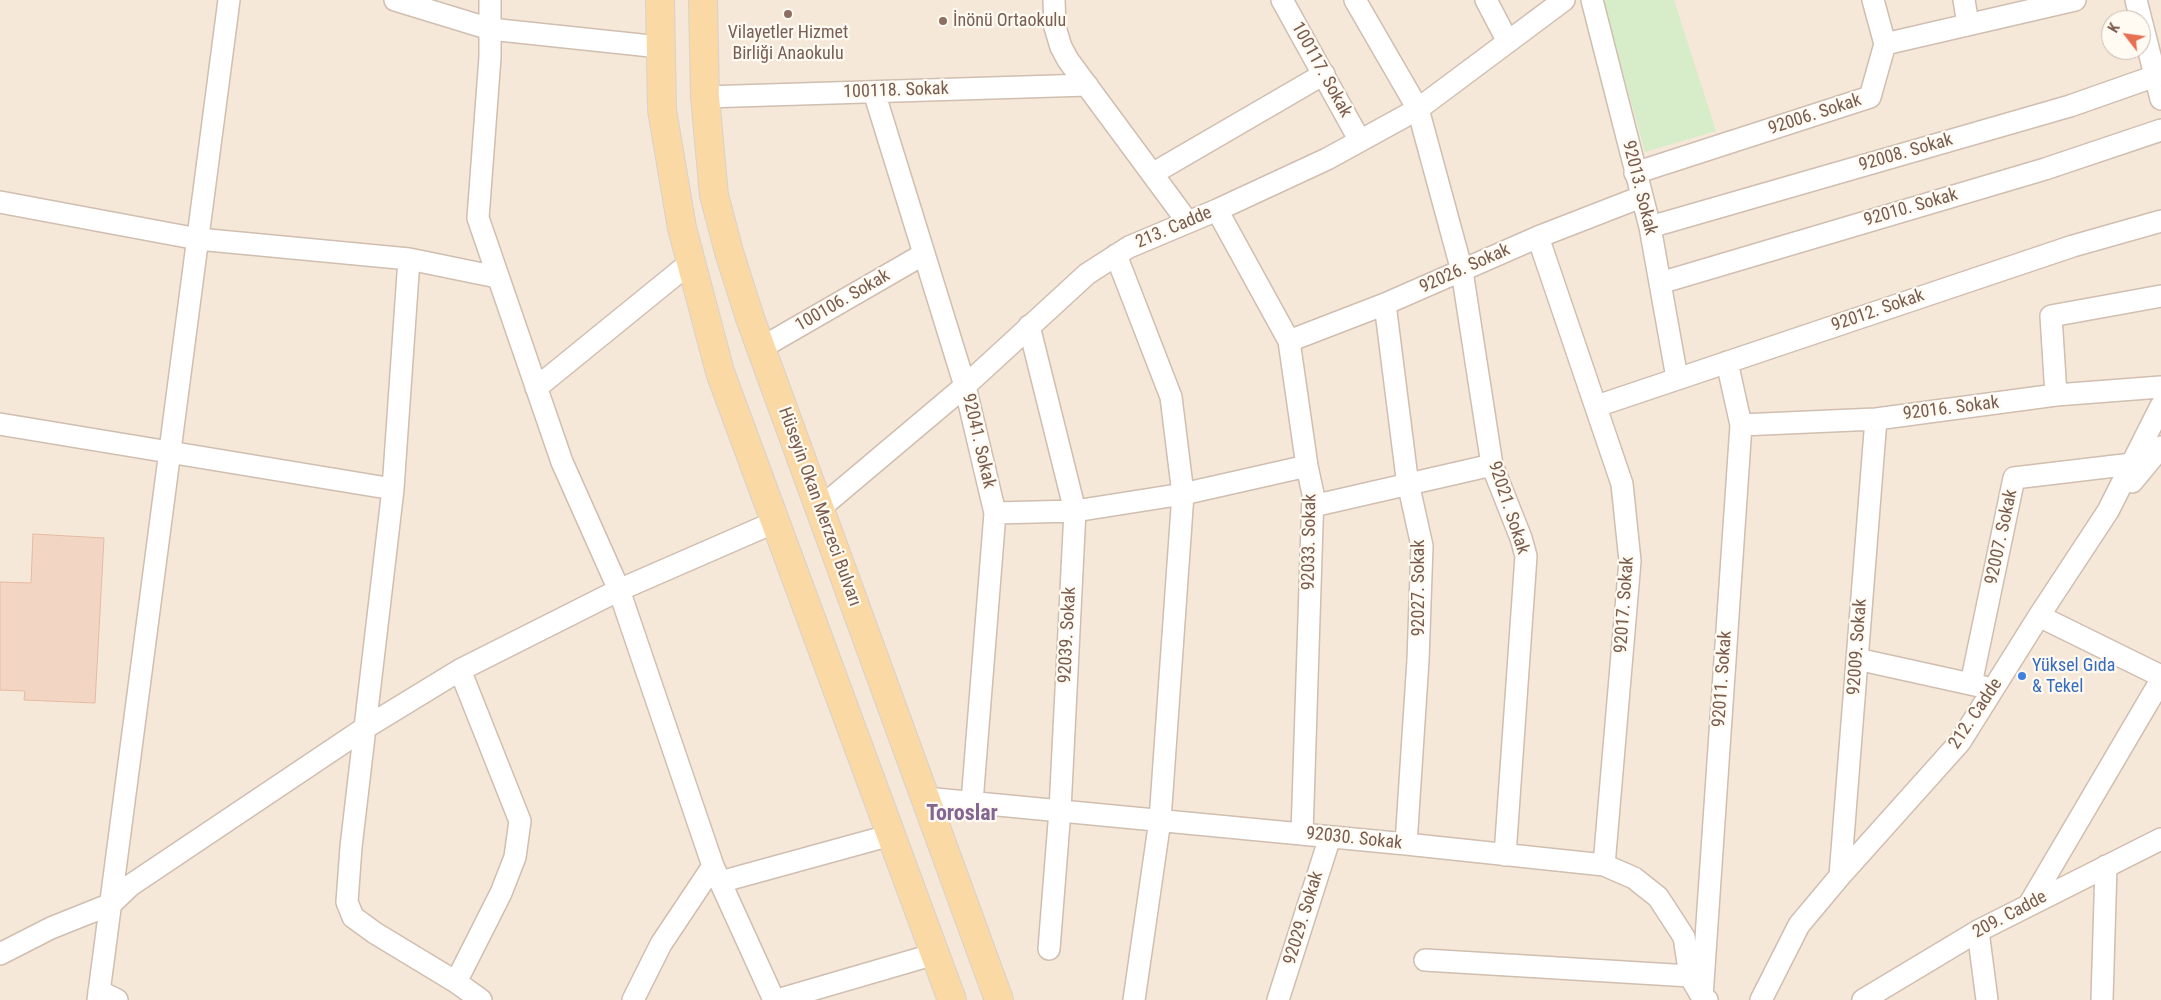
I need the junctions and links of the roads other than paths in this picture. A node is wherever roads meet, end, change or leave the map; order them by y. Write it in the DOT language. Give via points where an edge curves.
graph roads {
  1 [pos="229,0"];
  2 [pos="395,0"];
  3 [pos="490,0"];
  4 [pos="660,0"];
  5 [pos="702,0"];
  6 [pos="1054,0"];
  7 [pos="1282,0"];
  8 [pos="1355,0"];
  9 [pos="1486,0"];
  10 [pos="1564,0"];
  11 [pos="1592,0"];
  12 [pos="1873,0"];
  13 [pos="1964,0"];
  14 [pos="2075,0"];
  15 [pos="2136,0"];
  16 [pos="1968,24"];
  17 [pos="490,29"];
  18 [pos="1508,42"];
  19 [pos="1885,44"];
  20 [pos="660,47"];
  21 [pos="1324,74"];
  22 [pos="2158,75"];
  23 [pos="1087,85"];
  24 [pos="874,92"];
  25 [pos="705,97"];
  26 [pos="2161,99"];
  27 [pos="1418,109"];
  28 [pos="2161,130"];
  29 [pos="1360,141"];
  30 [pos="1635,173"];
  31 [pos="1152,174"];
  32 [pos="1641,197"];
  33 [pos="0,202"];
  34 [pos="1217,210"];
  35 [pos="1187,221"];
  36 [pos="2161,222"];
  37 [pos="1650,227"];
  38 [pos="1538,237"];
  39 [pos="198,239"];
  40 [pos="924,254"];
  41 [pos="1116,255"];
  42 [pos="409,259"];
  43 [pos="691,262"];
  44 [pos="1462,271"];
  45 [pos="497,277"];
  46 [pos="1660,282"];
  47 [pos="2161,296"];
  48 [pos="1386,304"];
  49 [pos="1029,326"];
  50 [pos="1289,341"];
  51 [pos="761,348"];
  52 [pos="1726,362"];
  53 [pos="1677,378"];
  54 [pos="965,386"];
  55 [pos="2161,387"];
  56 [pos="536,388"];
  57 [pos="2056,395"];
  58 [pos="1597,406"];
  59 [pos="2161,406"];
  60 [pos="1876,418"];
  61 [pos="0,424"];
  62 [pos="1741,425"];
  63 [pos="2161,447"];
  64 [pos="170,452"];
  65 [pos="2132,464"];
  66 [pos="1492,465"];
  67 [pos="1307,466"];
  68 [pos="1408,484"];
  69 [pos="393,489"];
  70 [pos="1184,494"];
  71 [pos="1313,506"];
  72 [pos="820,510"];
  73 [pos="1075,511"];
  74 [pos="2108,511"];
  75 [pos="995,513"];
  76 [pos="775,522"];
  77 [pos="620,590"];
  78 [pos="2039,616"];
  79 [pos="1858,659"];
  80 [pos="460,670"];
  81 [pos="2161,676"];
  82 [pos="2161,680"];
  83 [pos="1971,684"];
  84 [pos="1995,689"];
  85 [pos="365,728"];
  86 [pos="925,798"];
  87 [pos="972,802"];
  88 [pos="1060,810"];
  89 [pos="1160,820"];
  90 [pos="1302,834"];
  91 [pos="891,835"];
  92 [pos="2158,836"];
  93 [pos="1330,837"];
  94 [pos="1406,844"];
  95 [pos="1505,855"];
  96 [pos="1604,865"];
  97 [pos="2106,866"];
  98 [pos="717,874"];
  99 [pos="1840,876"];
  100 [pos="2030,903"];
  101 [pos="110,904"];
  102 [pos="1978,931"];
  103 [pos="1049,948"];
  104 [pos="0,954"];
  105 [pos="935,954"];
  106 [pos="1425,960"];
  107 [pos="1690,976"];
  108 [pos="456,982"];
  109 [pos="105,997"];
  110 [pos="1704,998"];
  111 [pos="481,1000"];
  112 [pos="633,1000"];
  113 [pos="775,1000"];
  114 [pos="952,1000"];
  115 [pos="999,1000"];
  116 [pos="1134,1000"];
  117 [pos="1278,1000"];
  118 [pos="1761,1000"];
  119 [pos="1863,1000"];
  120 [pos="1987,1000"];
  121 [pos="2102,1000"];
  1 -- 39 [label="street"];
  2 -- 17 [label="street"];
  3 -- 17 [label="street"];
  4 -- 20 [label="main road"];
  5 -- 25 [label="main road, Hüseyin Okan Merzeci Bulvarı"];
  6 -- 23 [label="street" via="1055,27 1061,47"];
  7 -- 21 [label="street, 100117. Sokak"];
  8 -- 27 [label="street, 92021. Sokak"];
  9 -- 18 [label="street"];
  10 -- 18 [label="street, 213. Cadde"];
  11 -- 30 [label="street, 92013. Sokak"];
  12 -- 19 [label="street"];
  13 -- 16 [label="street"];
  14 -- 16 [label="street"];
  15 -- 22 [label="street"];
  16 -- 19 [label="street"];
  17 -- 20 [label="street"];
  17 -- 45 [label="street" via="478,218"];
  18 -- 27 [label="street, 213. Cadde"];
  19 -- 30 [label="street, 92006. Sokak" via="1870,97"];
  20 -- 43 [label="main road" via="662,110"];
  21 -- 29 [label="street, 100117. Sokak"];
  21 -- 31 [label="street"];
  22 -- 26 [label="street"];
  22 -- 37 [label="street, 92008. Sokak" via="2070,106"];
  23 -- 24 [label="street, 100118. Sokak"];
  23 -- 31 [label="street"];
  24 -- 25 [label="street, 100118. Sokak"];
  24 -- 40 [label="street, 92041. Sokak"];
  25 -- 51 [label="main road, Hüseyin Okan Merzeci Bulvarı" via="714,195"];
  27 -- 29 [label="street, 213. Cadde"];
  27 -- 44 [label="street, 92021. Sokak"];
  28 -- 46 [label="street, 92010. Sokak" via="2036,172"];
  29 -- 34 [label="street, 213. Cadde"];
  30 -- 32 [label="street, 92013. Sokak"];
  31 -- 35 [label="street"];
  32 -- 37 [label="street, 92013. Sokak"];
  32 -- 38 [label="street, 92026. Sokak"];
  33 -- 39 [label="street"];
  34 -- 35 [label="street, 213. Cadde"];
  34 -- 50 [label="street, 92033. Sokak"];
  35 -- 41 [label="street, 213. Cadde"];
  36 -- 52 [label="street, 92012. Sokak" via="2073,246"];
  37 -- 46 [label="street, 92013. Sokak"];
  38 -- 44 [label="street, 92026. Sokak"];
  38 -- 58 [label="street, 92017. Sokak"];
  39 -- 42 [label="street"];
  39 -- 64 [label="street"];
  40 -- 51 [label="street, 100106. Sokak"];
  40 -- 54 [label="street, 92041. Sokak"];
  41 -- 49 [label="street, 213. Cadde" via="1087,274"];
  41 -- 70 [label="street" via="1171,397"];
  42 -- 45 [label="street"];
  42 -- 69 [label="street"];
  43 -- 56 [label="street"];
  43 -- 76 [label="main road" via="720,372"];
  44 -- 48 [label="street, 92026. Sokak"];
  44 -- 66 [label="street, 92021. Sokak"];
  45 -- 56 [label="street"];
  46 -- 53 [label="street, 92013. Sokak"];
  47 -- 57 [label="street" via="2051,316"];
  48 -- 50 [label="street, 92026. Sokak"];
  48 -- 68 [label="street, 92027. Sokak"];
  49 -- 54 [label="street, 213. Cadde"];
  49 -- 73 [label="street, 92039. Sokak"];
  50 -- 67 [label="street, 92033. Sokak"];
  51 -- 72 [label="main road, Hüseyin Okan Merzeci Bulvarı"];
  52 -- 53 [label="street, 92012. Sokak"];
  52 -- 62 [label="street, 92011. Sokak"];
  53 -- 58 [label="street, 92012. Sokak"];
  54 -- 72 [label="street, 213. Cadde"];
  54 -- 75 [label="street, 92041. Sokak"];
  55 -- 57 [label="street, 92016. Sokak"];
  56 -- 77 [label="street" via="562,462"];
  57 -- 60 [label="street, 92016. Sokak"];
  58 -- 96 [label="street, 92017. Sokak" via="1622,484 1630,560"];
  59 -- 65 [label="street, 212. Cadde"];
  60 -- 62 [label="street, 92016. Sokak"];
  60 -- 79 [label="street, 92009. Sokak"];
  61 -- 64 [label="street"];
  62 -- 110 [label="street, 92011. Sokak"];
  63 -- 74 [label="street"];
  64 -- 69 [label="street"];
  64 -- 101 [label="street"];
  65 -- 74 [label="street, 212. Cadde"];
  65 -- 83 [label="street, 92007. Sokak" via="2014,478"];
  66 -- 68 [label="street"];
  66 -- 95 [label="street, 92021. Sokak" via="1526,556"];
  67 -- 70 [label="street"];
  67 -- 71 [label="street, 92033. Sokak"];
  68 -- 71 [label="street"];
  68 -- 94 [label="street, 92027. Sokak" via="1422,546"];
  69 -- 85 [label="street"];
  70 -- 73 [label="street"];
  70 -- 89 [label="street"];
  71 -- 90 [label="street, 92033. Sokak"];
  72 -- 86 [label="main road, Hüseyin Okan Merzeci Bulvarı"];
  73 -- 75 [label="street"];
  73 -- 88 [label="street, 92039. Sokak"];
  74 -- 78 [label="street, 212. Cadde"];
  75 -- 87 [label="street, 92041. Sokak"];
  76 -- 77 [label="street"];
  76 -- 91 [label="main road"];
  77 -- 80 [label="street"];
  77 -- 98 [label="street"];
  78 -- 81 [label="street"];
  78 -- 84 [label="street, 212. Cadde"];
  79 -- 83 [label="street"];
  79 -- 99 [label="street, 92009. Sokak"];
  80 -- 85 [label="street"];
  80 -- 108 [label="street" via="520,822 515,857 502,893"];
  82 -- 100 [label="street"];
  83 -- 84 [label="street"];
  84 -- 99 [label="street, 212. Cadde" via="1960,742"];
  85 -- 101 [label="street" via="131,885"];
  85 -- 108 [label="street" via="347,902 353,917"];
  86 -- 87 [label="street, 92030. Sokak"];
  86 -- 115 [label="main road, Hüseyin Okan Merzeci Bulvarı"];
  87 -- 88 [label="street, 92030. Sokak"];
  88 -- 89 [label="street, 92030. Sokak"];
  88 -- 103 [label="street, 92039. Sokak"];
  89 -- 90 [label="street, 92030. Sokak"];
  89 -- 116 [label="street"];
  90 -- 93 [label="street, 92030. Sokak"];
  91 -- 98 [label="street"];
  91 -- 105 [label="main road"];
  92 -- 97 [label="street, 209. Cadde"];
  93 -- 94 [label="street, 92030. Sokak"];
  93 -- 117 [label="street, 92029. Sokak"];
  94 -- 95 [label="street, 92030. Sokak"];
  95 -- 96 [label="street, 92030. Sokak"];
  96 -- 107 [label="street, 92030. Sokak" via="1634,878 1658,897 1684,937"];
  97 -- 100 [label="street, 209. Cadde"];
  97 -- 121 [label="street"];
  98 -- 112 [label="street" via="661,944"];
  98 -- 113 [label="street"];
  99 -- 118 [label="street, 212. Cadde" via="1799,925"];
  100 -- 102 [label="street, 209. Cadde"];
  101 -- 104 [label="street" via="51,928"];
  101 -- 109 [label="street"];
  102 -- 119 [label="street, 209. Cadde"];
  102 -- 120 [label="street"];
  105 -- 113 [label="street"];
  105 -- 114 [label="main road"];
  106 -- 107 [label="street"];
  107 -- 110 [label="street, 92030. Sokak"];
  108 -- 111 [label="street"];
}
